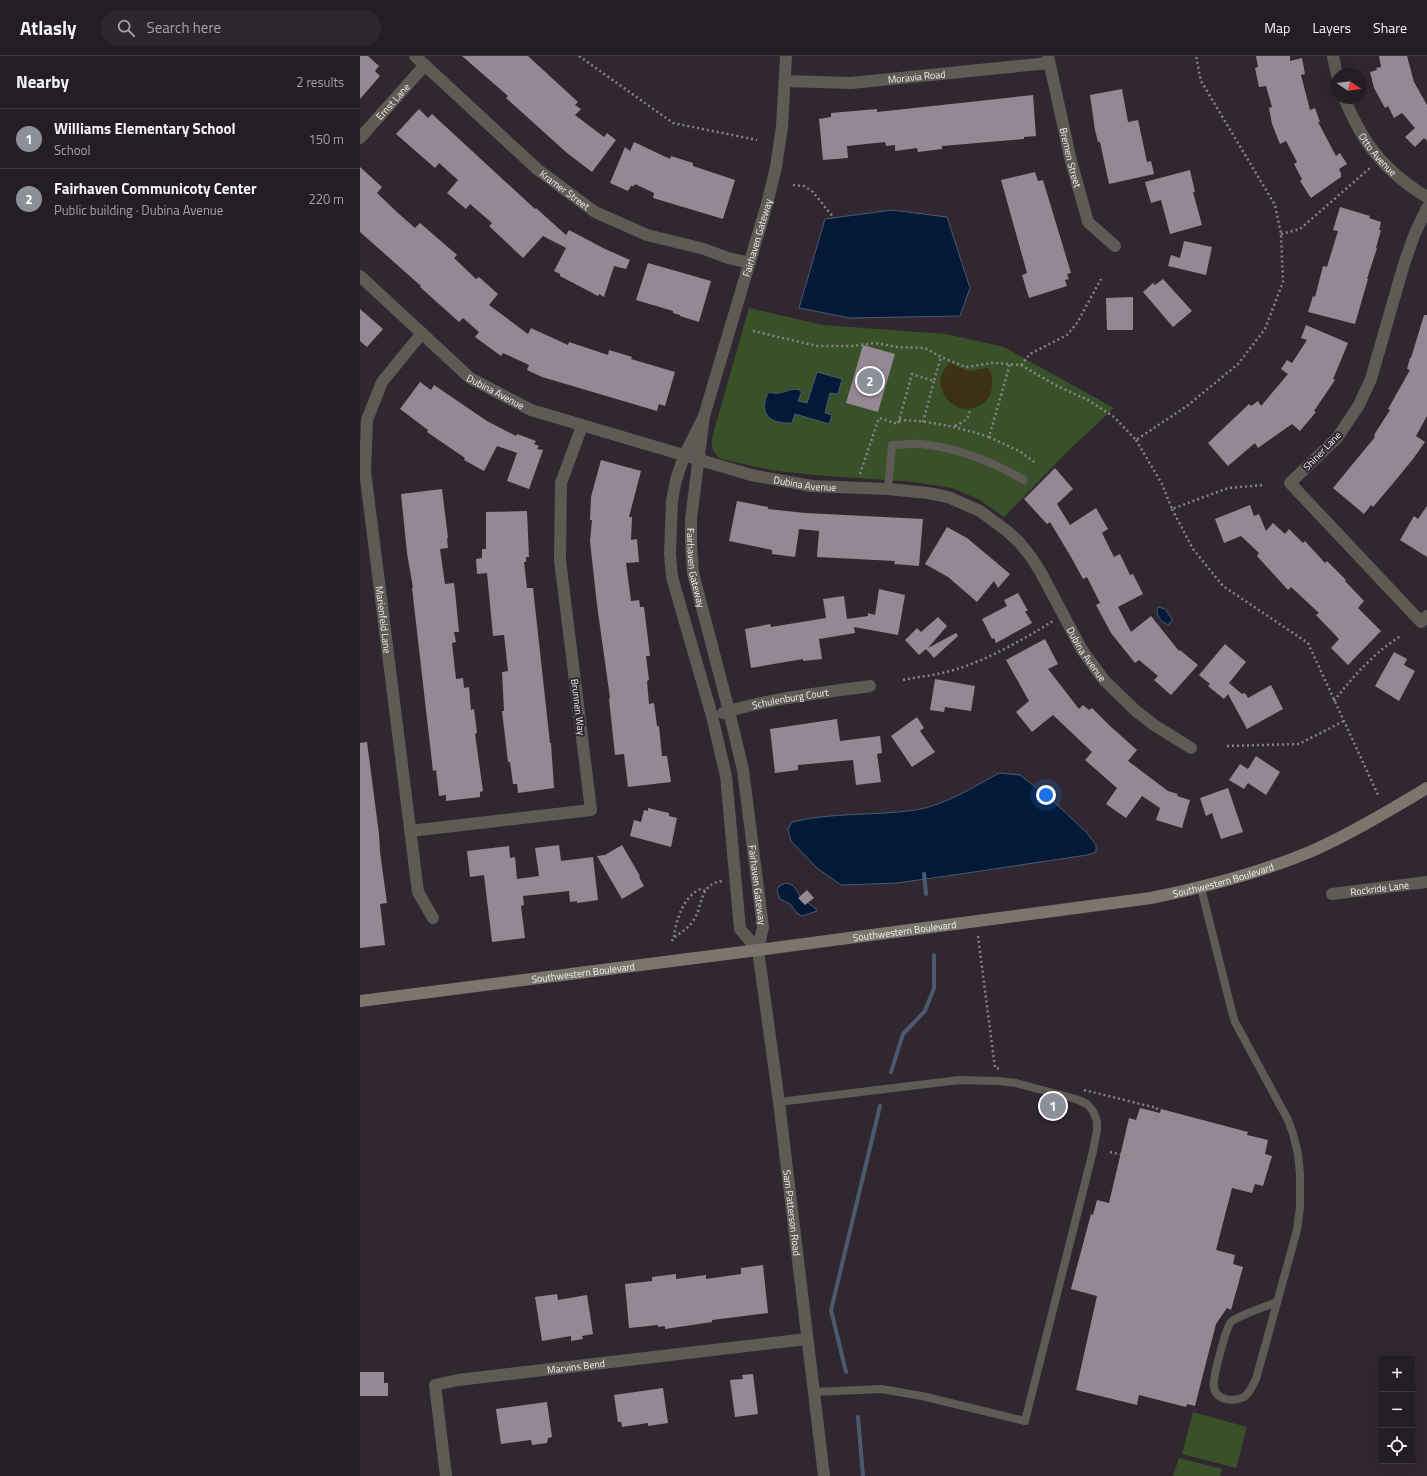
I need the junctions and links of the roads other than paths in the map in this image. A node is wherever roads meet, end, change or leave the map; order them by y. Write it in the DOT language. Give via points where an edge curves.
graph roads {
  1 [pos="415,56"];
  2 [pos="786,56"];
  3 [pos="1333,56"];
  4 [pos="1048,60"];
  5 [pos="425,65"];
  6 [pos="1336,68"];
  7 [pos="785,82"];
  8 [pos="1347,104"];
  9 [pos="360,138"];
  10 [pos="1427,197"];
  11 [pos="1427,208"];
  12 [pos="1115,246"];
  13 [pos="750,263"];
  14 [pos="360,276"];
  15 [pos="422,334"];
  16 [pos="704,416"];
  17 [pos="582,426"];
  18 [pos="684,456"];
  19 [pos="699,460"];
  20 [pos="1024,480"];
  21 [pos="888,489"];
  22 [pos="1427,616"];
  23 [pos="870,686"];
  24 [pos="729,710"];
  25 [pos="712,716"];
  26 [pos="1191,748"];
  27 [pos="1427,788"];
  28 [pos="410,831"];
  29 [pos="1427,882"];
  30 [pos="1201,888"];
  31 [pos="1332,894"];
  32 [pos="433,918"];
  33 [pos="758,950"];
  34 [pos="360,1001"];
  35 [pos="779,1102"];
  36 [pos="1276,1302"];
  37 [pos="807,1339"];
  38 [pos="814,1392"];
  39 [pos="446,1476"];
  40 [pos="824,1476"];
  1 -- 5 [label="street, Kramer Street"];
  2 -- 7 [label="street, Fairhaven Gateway"];
  3 -- 6 [label="street"];
  4 -- 7 [label="street, Moravia Road" via="851,83"];
  4 -- 12 [label="street, Bremen Street" via="1088,222"];
  5 -- 9 [label="street, Ernst Lane"];
  5 -- 13 [label="street, Kramer Street" via="538,169 595,212 647,235"];
  7 -- 13 [label="street, Fairhaven Gateway" via="776,166"];
  8 -- 10 [label="street, Otto Avenue" via="1369,145 1383,162"];
  11 -- 22 [label="street, Shiner Lane" via="1404,264 1371,379 1359,405 1337,438 1290,483 1421,622"];
  13 -- 16 [label="street, Fairhaven Gateway"];
  14 -- 15 [label="street, Dubina Avenue"];
  15 -- 17 [label="street, Dubina Avenue" via="470,378 531,410"];
  15 -- 28 [label="street, Marienfeld Lane" via="382,382 367,420 365,470"];
  16 -- 18 [label="street, Fairhaven Gateway"];
  16 -- 19 [label="street, Fairhaven Gateway"];
  17 -- 18 [label="street, Dubina Avenue"];
  17 -- 28 [label="street, Brunnen Way" via="561,483 560,560 591,810"];
  18 -- 19 [label="street, Dubina Avenue"];
  18 -- 25 [label="street, Fairhaven Gateway" via="672,501 672,578"];
  19 -- 21 [label="street, Dubina Avenue" via="751,476 791,483"];
  19 -- 24 [label="street, Fairhaven Gateway" via="691,519 693,573"];
  20 -- 21 [label="lane" via="1003,468 955,450 921,443 892,445"];
  21 -- 26 [label="street, Dubina Avenue" via="948,497 980,511 1007,531 1019,542 1040,571 1082,650 1104,680 1136,711"];
  23 -- 24 [label="street, Schulenburg Court" via="785,698"];
  24 -- 25 [label="street, Schulenburg Court"];
  24 -- 33 [label="street, Fairhaven Gateway" via="743,770 763,927"];
  25 -- 33 [label="street, Fairhaven Gateway" via="726,776 740,929"];
  27 -- 30 [label="street, Southwestern Boulevard" via="1351,832 1312,851"];
  28 -- 32 [label="street, Marienfeld Lane" via="418,892"];
  29 -- 31 [label="street, Rockride Lane"];
  30 -- 33 [label="street, Southwestern Boulevard" via="1151,898"];
  30 -- 36 [label="lane" via="1235,1022 1288,1120 1298,1154 1299,1219"];
  33 -- 34 [label="street, Southwestern Boulevard"];
  33 -- 35 [label="street, Sam Patterson Road"];
  35 -- 37 [label="street, Sam Patterson Road"];
  35 -- 38 [label="lane" via="959,1080 999,1081 1076,1099 1087,1104 1097,1121 1093,1151 1025,1421 922,1396 881,1389"];
  36 -- 36 [label="lane" via="1256,1379 1251,1389 1238,1399 1222,1398 1214,1387 1215,1378 1231,1322"];
  37 -- 38 [label="street, Sam Patterson Road"];
  37 -- 39 [label="street, Marvins Bend" via="466,1379 435,1385"];
  38 -- 40 [label="street, Sam Patterson Road"];
}
